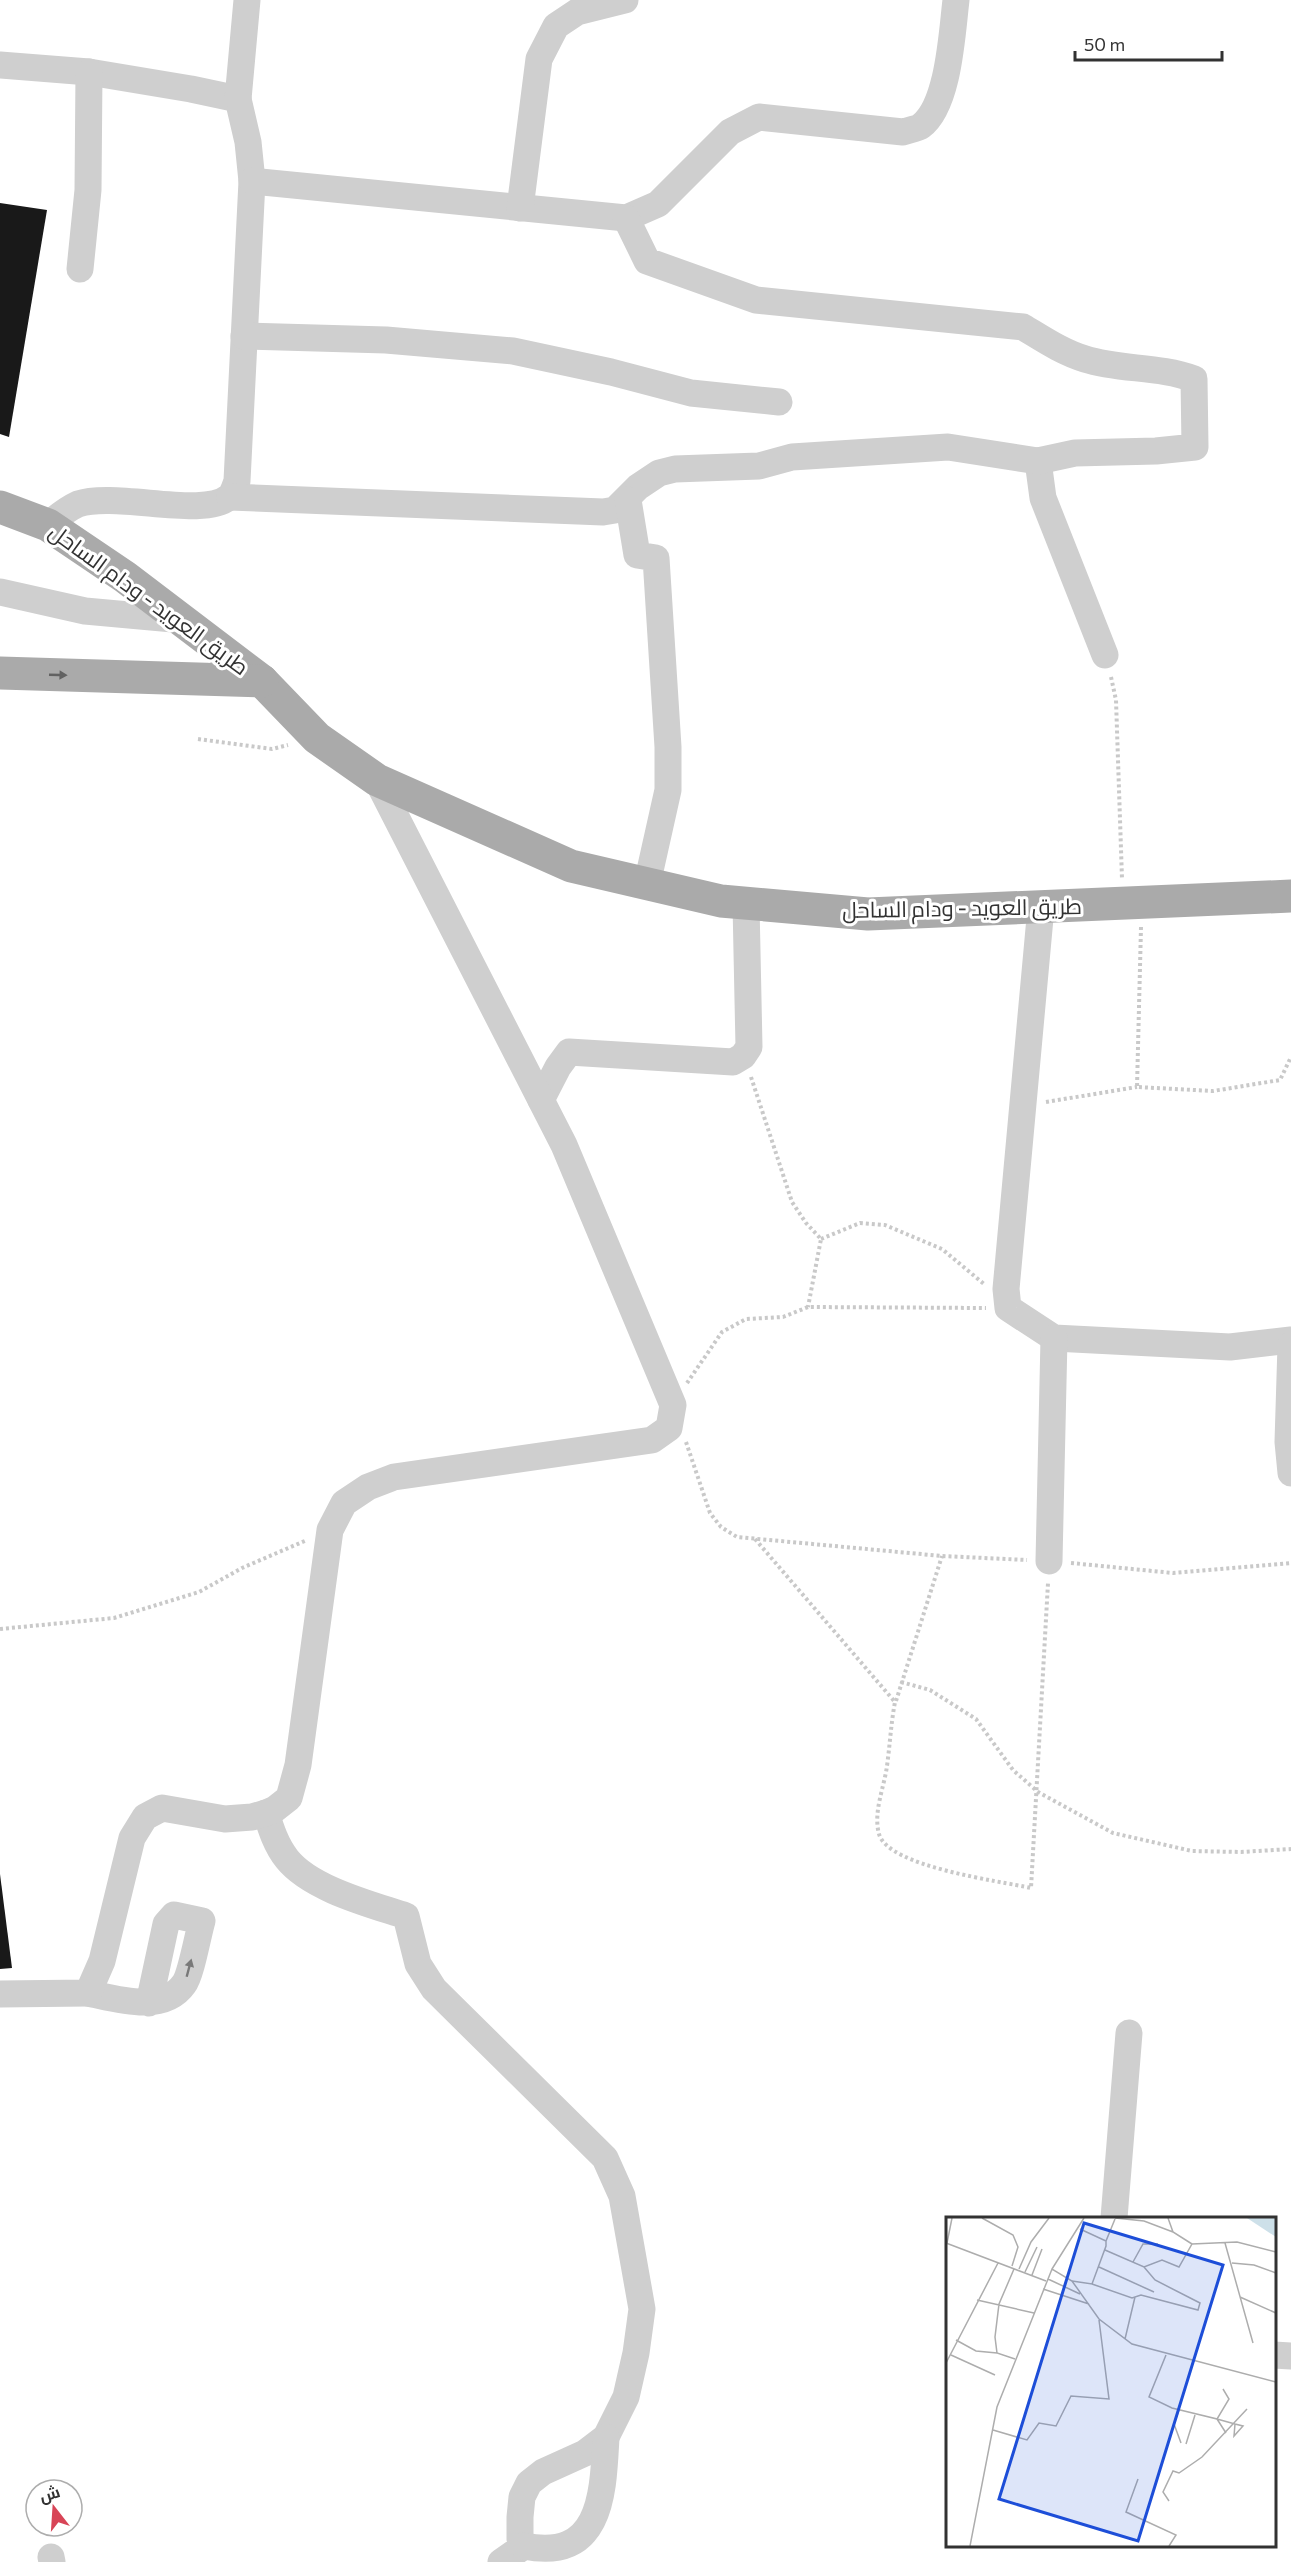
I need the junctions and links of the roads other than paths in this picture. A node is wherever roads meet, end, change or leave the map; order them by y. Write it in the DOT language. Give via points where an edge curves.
graph roads {
  1 [pos="247,0"];
  2 [pos="626,0"];
  3 [pos="956,0"];
  4 [pos="0,65"];
  5 [pos="89,72"];
  6 [pos="238,99"];
  7 [pos="252,181"];
  8 [pos="520,208"];
  9 [pos="626,218"];
  10 [pos="80,269"];
  11 [pos="244,336"];
  12 [pos="779,402"];
  13 [pos="1038,462"];
  14 [pos="230,497"];
  15 [pos="628,500"];
  16 [pos="0,507"];
  17 [pos="48,525"];
  18 [pos="0,592"];
  19 [pos="184,620"];
  20 [pos="1105,655"];
  21 [pos="0,673"];
  22 [pos="262,681"];
  23 [pos="377,780"];
  24 [pos="647,884"];
  25 [pos="1291,896"];
  26 [pos="746,904"];
  27 [pos="1041,907"];
  28 [pos="541,1100"];
  29 [pos="1054,1338"];
  30 [pos="1291,1340"];
  31 [pos="1291,1345"];
  32 [pos="1291,1473"];
  33 [pos="1049,1561"];
  34 [pos="266,1813"];
  35 [pos="88,1993"];
  36 [pos="0,1994"];
  37 [pos="148,2003"];
  38 [pos="1129,2033"];
  39 [pos="1114,2217"];
  40 [pos="1276,2355"];
  41 [pos="1291,2356"];
  42 [pos="606,2437"];
  43 [pos="524,2546"];
  44 [pos="501,2562"];
  1 -- 6 [label="street"];
  2 -- 8 [label="street" via="577,12 556,26 539,59"];
  3 -- 9 [label="street" via="946,78 933,111 921,126 903,132 759,117 730,132 658,204"];
  4 -- 5 [label="street"];
  5 -- 6 [label="street"];
  5 -- 10 [label="street" via="88,190"];
  6 -- 7 [label="street"];
  7 -- 8 [label="street"];
  7 -- 11 [label="street"];
  8 -- 9 [label="street"];
  9 -- 13 [label="street" via="647,261 756,300 1023,327 1086,360 1178,373 1194,379 1195,447 1075,453"];
  11 -- 12 [label="street" via="386,340 513,351 691,393"];
  11 -- 14 [label="street" via="237,481"];
  13 -- 15 [label="street" via="948,447 792,457 759,466 659,473 638,487"];
  13 -- 20 [label="street" via="1043,498"];
  14 -- 15 [label="street" via="603,512 615,510"];
  14 -- 17 [label="street" via="213,506 100,500 79,504"];
  15 -- 24 [label="street" via="637,555 656,558 668,747 668,790"];
  16 -- 17 [label="main road, طريق العويد - ودام الساحل"];
  17 -- 19 [label="main road, طريق العويد - ودام الساحل"];
  18 -- 19 [label="street" via="85,611"];
  19 -- 22 [label="main road, طريق العويد - ودام الساحل"];
  21 -- 22 [label="main road, طريق العويد - ودام الساحل, one-way"];
  22 -- 23 [label="main road, طريق العويد - ودام الساحل" via="317,738"];
  23 -- 24 [label="main road, طريق العويد - ودام الساحل" via="571,866"];
  23 -- 28 [label="street"];
  24 -- 26 [label="main road, طريق العويد - ودام الساحل"];
  25 -- 27 [label="main road, طريق العويد - ودام الساحل"];
  26 -- 27 [label="main road, طريق العويد - ودام الساحل" via="868,914"];
  26 -- 28 [label="street" via="749,1047 743,1056 733,1062 569,1052"];
  27 -- 29 [label="street" via="1006,1289 1008,1308"];
  28 -- 34 [label="street" via="564,1145 673,1405 669,1428 652,1440 394,1477 368,1487 344,1503 330,1530 298,1765 289,1798"];
  29 -- 30 [label="street" via="1230,1347"];
  29 -- 33 [label="street"];
  31 -- 32 [label="street"];
  34 -- 35 [label="street" via="225,1819 162,1808 145,1817 132,1838 102,1961"];
  34 -- 42 [label="street" via="274,1838 288,1860 324,1887 406,1917 418,1964 434,1989 605,2158 622,2196 642,2309 626,2397"];
  35 -- 36 [label="street"];
  35 -- 37 [label="street"];
  38 -- 39 [label="street"];
  40 -- 41 [label="street"];
  42 -- 43 [label="street" via="530,2483 522,2497 520,2517 520,2539"];
  42 -- 43 [label="street" via="597,2512 583,2542 574,2550 549,2553"];
  43 -- 44 [label="street"];
}
